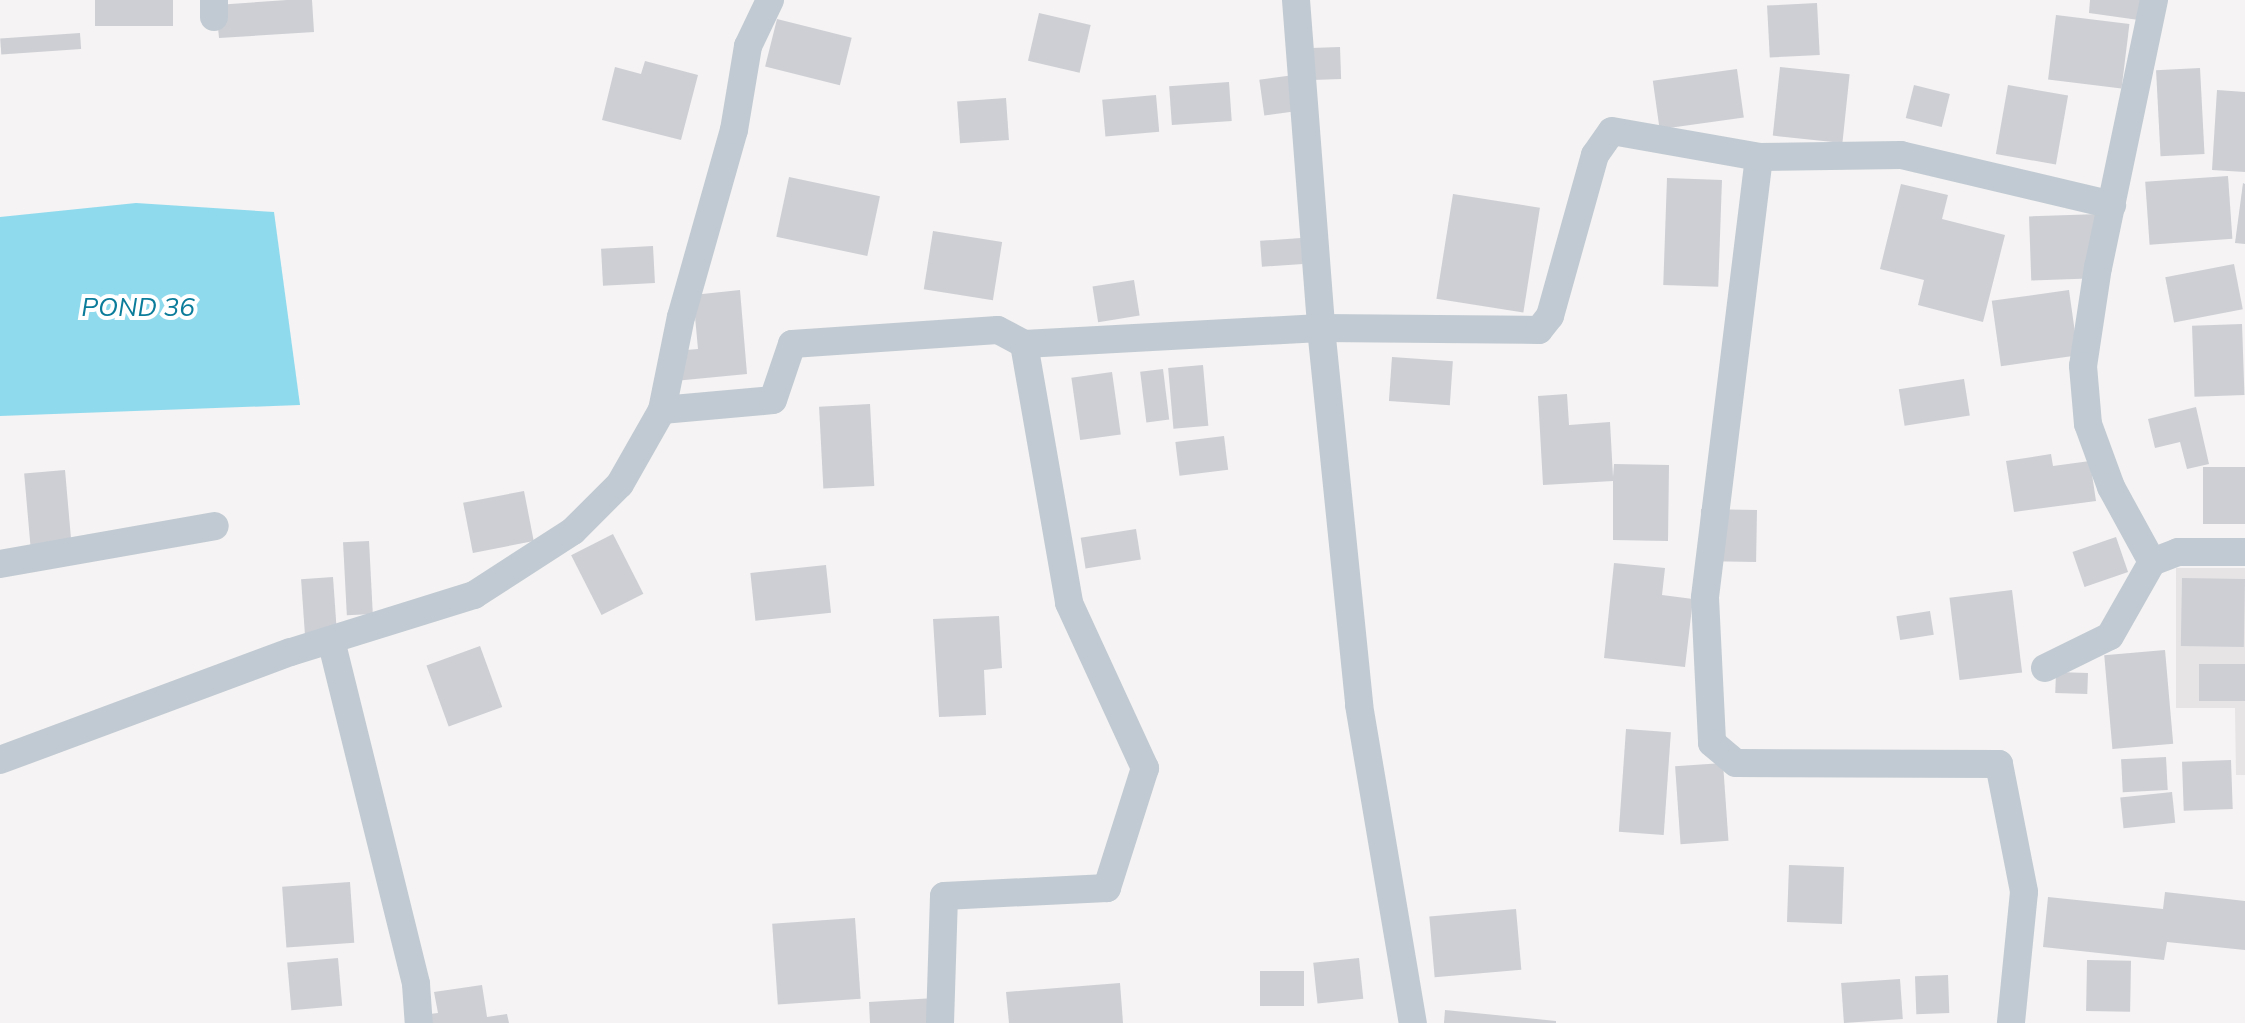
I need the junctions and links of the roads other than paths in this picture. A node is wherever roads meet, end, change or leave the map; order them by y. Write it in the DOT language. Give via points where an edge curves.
graph roads {
  1 [pos="770,0"];
  2 [pos="1296,0"];
  3 [pos="2154,0"];
  4 [pos="1759,157"];
  5 [pos="2112,205"];
  6 [pos="1321,328"];
  7 [pos="1024,344"];
  8 [pos="662,410"];
  9 [pos="215,526"];
  10 [pos="2245,552"];
  11 [pos="2152,562"];
  12 [pos="0,564"];
  13 [pos="331,640"];
  14 [pos="2045,668"];
  15 [pos="0,760"];
  16 [pos="419,1023"];
  17 [pos="940,1023"];
  18 [pos="1413,1023"];
  19 [pos="2011,1023"];
  1 -- 8 [label="street" via="748,46 734,130 681,317"];
  2 -- 6 [label="street"];
  3 -- 5 [label="street"];
  4 -- 5 [label="street" via="1901,155"];
  4 -- 6 [label="street" via="1612,131 1595,155 1550,316 1539,330"];
  4 -- 19 [label="street" via="1705,598 1712,743 1736,763 1999,764 2024,892"];
  5 -- 11 [label="street" via="2083,366 2088,424 2117,500"];
  6 -- 7 [label="street"];
  6 -- 18 [label="street" via="1359,705"];
  7 -- 8 [label="street" via="998,330 792,344 773,400"];
  7 -- 17 [label="street" via="1069,603 1145,768 1107,888 944,896"];
  8 -- 13 [label="street" via="620,484 573,531 474,595"];
  9 -- 12 [label="street"];
  10 -- 11 [label="street" via="2178,552"];
  11 -- 14 [label="street" via="2110,636"];
  13 -- 15 [label="street"];
  13 -- 16 [label="street" via="416,984"];
}
